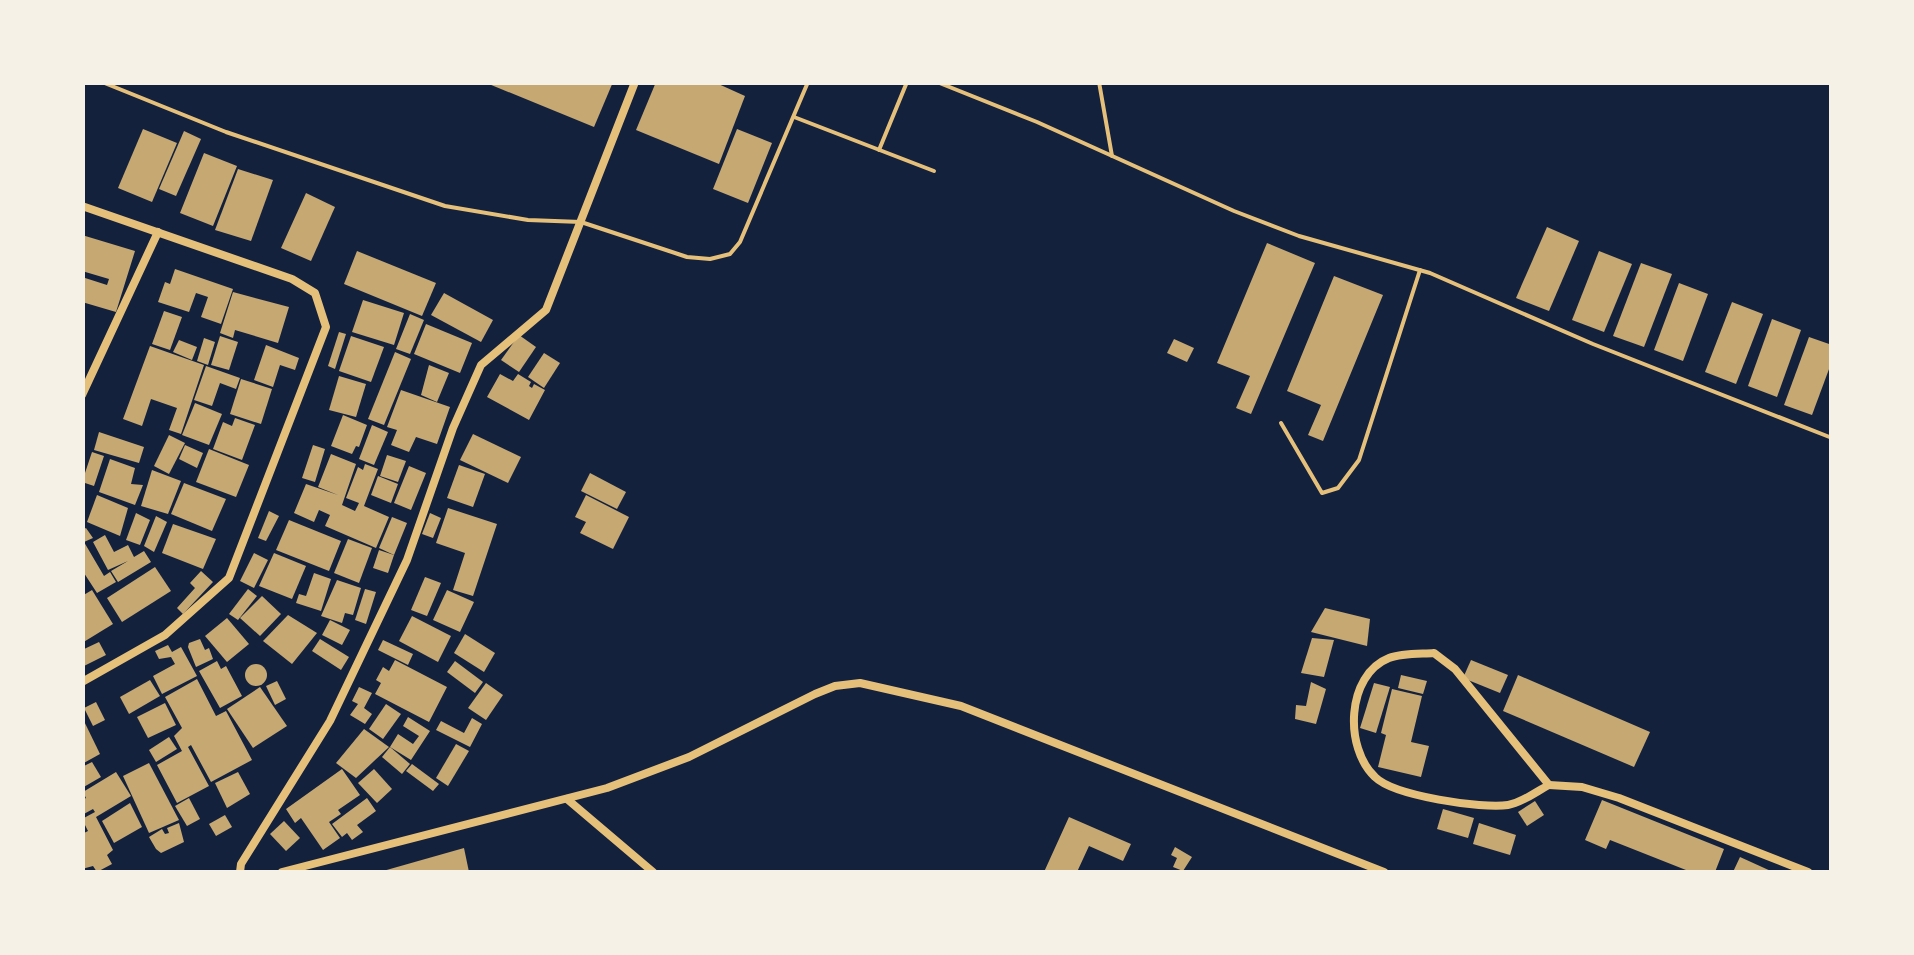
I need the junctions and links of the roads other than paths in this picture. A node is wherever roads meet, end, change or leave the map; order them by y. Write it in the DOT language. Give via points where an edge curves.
graph roads {
  1 [pos="102,82"];
  2 [pos="635,82"];
  3 [pos="808,82"];
  4 [pos="907,82"];
  5 [pos="937,82"];
  6 [pos="1099,82"];
  7 [pos="794,117"];
  8 [pos="879,150"];
  9 [pos="1112,156"];
  10 [pos="934,171"];
  11 [pos="82,206"];
  12 [pos="581,222"];
  13 [pos="158,232"];
  14 [pos="1420,270"];
  15 [pos="82,395"];
  16 [pos="1280,423"];
  17 [pos="1832,438"];
  18 [pos="82,682"];
  19 [pos="1549,785"];
  20 [pos="567,799"];
  21 [pos="240,872"];
  22 [pos="287,872"];
  23 [pos="652,872"];
  24 [pos="1384,872"];
  25 [pos="1808,872"];
  1 -- 12 [label="lane" via="445,206"];
  2 -- 12 [label="street"];
  3 -- 7 [label="lane"];
  4 -- 8 [label="lane"];
  5 -- 9 [label="lane"];
  6 -- 9 [label="lane"];
  7 -- 8 [label="lane"];
  7 -- 12 [label="lane" via="752,220 730,254 687,258"];
  8 -- 10 [label="lane"];
  9 -- 14 [label="lane" via="1299,236"];
  11 -- 13 [label="street"];
  12 -- 21 [label="street" via="546,310 481,365 398,578 330,720"];
  13 -- 15 [label="street"];
  13 -- 18 [label="street" via="292,279 315,293 326,327 228,578 165,635"];
  14 -- 16 [label="lane" via="1359,460 1338,488 1322,493"];
  14 -- 17 [label="lane"];
  19 -- 19 [label="street" via="1510,805 1466,804 1386,785 1364,762 1355,728 1355,702 1366,674 1389,658 1434,653"];
  19 -- 25 [label="street" via="1618,798"];
  20 -- 22 [label="street"];
  20 -- 23 [label="street"];
  20 -- 24 [label="street" via="689,757 835,686 860,684 961,706"];
}
